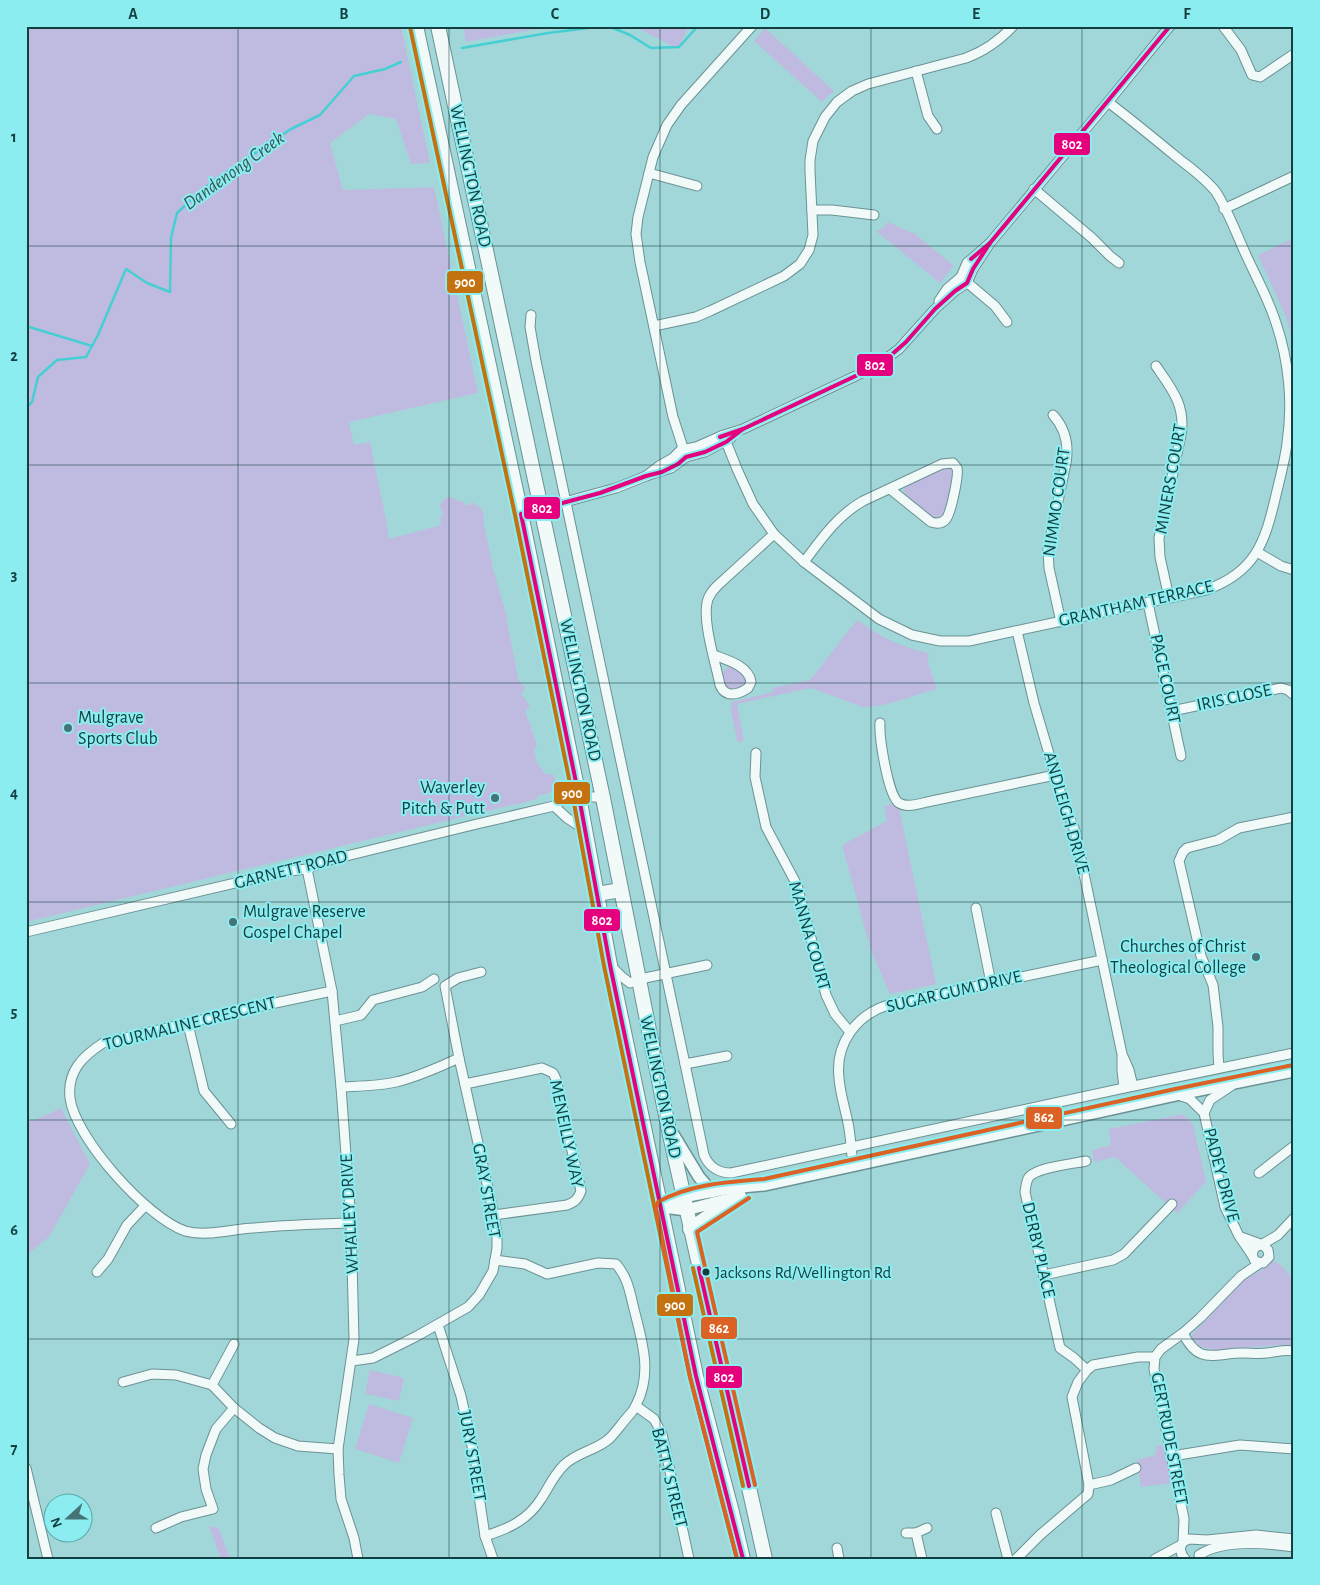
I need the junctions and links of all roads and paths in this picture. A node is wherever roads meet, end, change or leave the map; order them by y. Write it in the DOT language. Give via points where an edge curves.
graph roads {
  1 [pos="416,26"];
  2 [pos="438,26"];
  3 [pos="752,26"];
  4 [pos="1013,26"];
  5 [pos="1170,26"];
  6 [pos="1223,26"];
  7 [pos="1294,54"];
  8 [pos="916,71"];
  9 [pos="1108,102"];
  10 [pos="937,129"];
  11 [pos="649,173"];
  12 [pos="1294,176"];
  13 [pos="697,186"];
  14 [pos="1034,189"];
  15 [pos="1224,209"];
  16 [pos="812,210"];
  17 [pos="874,215"];
  18 [pos="1119,263"];
  19 [pos="964,280"];
  20 [pos="531,315"];
  21 [pos="1007,322"];
  22 [pos="654,326"];
  23 [pos="1156,366"];
  24 [pos="1053,415"];
  25 [pos="723,441"];
  26 [pos="1291,443"];
  27 [pos="683,452"];
  28 [pos="890,489"];
  29 [pos="566,502"];
  30 [pos="541,508"];
  31 [pos="521,514"];
  32 [pos="774,534"];
  33 [pos="1257,552"];
  34 [pos="804,562"];
  35 [pos="1294,570"];
  36 [pos="1169,598"];
  37 [pos="1148,603"];
  38 [pos="1061,622"];
  39 [pos="1017,631"];
  40 [pos="714,655"];
  41 [pos="1294,695"];
  42 [pos="1172,711"];
  43 [pos="880,723"];
  44 [pos="756,753"];
  45 [pos="1181,756"];
  46 [pos="1054,775"];
  47 [pos="580,797"];
  48 [pos="603,798"];
  49 [pos="554,806"];
  50 [pos="1294,817"];
  51 [pos="586,830"];
  52 [pos="307,870"];
  53 [pos="622,890"];
  54 [pos="597,894"];
  55 [pos="976,908"];
  56 [pos="26,932"];
  57 [pos="1102,960"];
  58 [pos="610,965"];
  59 [pos="707,965"];
  60 [pos="481,972"];
  61 [pos="666,973"];
  62 [pos="434,979"];
  63 [pos="638,981"];
  64 [pos="991,983"];
  65 [pos="332,991"];
  66 [pos="335,1021"];
  67 [pos="188,1024"];
  68 [pos="852,1030"];
  69 [pos="1294,1053"];
  70 [pos="728,1056"];
  71 [pos="459,1058"];
  72 [pos="1268,1058"];
  73 [pos="685,1064"];
  74 [pos="1219,1068"];
  75 [pos="1294,1071"];
  76 [pos="1272,1076"];
  77 [pos="1237,1082"];
  78 [pos="465,1084"];
  79 [pos="341,1087"];
  80 [pos="1129,1087"];
  81 [pos="1176,1095"];
  82 [pos="1204,1113"];
  83 [pos="230,1124"];
  84 [pos="668,1126"];
  85 [pos="1294,1146"];
  86 [pos="853,1147"];
  87 [pos="1086,1161"];
  88 [pos="857,1165"];
  89 [pos="1259,1173"];
  90 [pos="766,1185"];
  91 [pos="712,1192"];
  92 [pos="739,1196"];
  93 [pos="685,1203"];
  94 [pos="1172,1204"];
  95 [pos="145,1206"];
  96 [pos="662,1207"];
  97 [pos="494,1215"];
  98 [pos="1294,1218"];
  99 [pos="351,1223"];
  100 [pos="690,1229"];
  101 [pos="1278,1235"];
  102 [pos="1239,1236"];
  103 [pos="1260,1245"];
  104 [pos="1269,1252"];
  105 [pos="1252,1255"];
  106 [pos="495,1260"];
  107 [pos="1260,1263"];
  108 [pos="97,1272"];
  109 [pos="1044,1275"];
  110 [pos="1241,1276"];
  111 [pos="435,1326"];
  112 [pos="1183,1333"];
  113 [pos="234,1344"];
  114 [pos="1294,1351"];
  115 [pos="352,1356"];
  116 [pos="1155,1357"];
  117 [pos="1087,1370"];
  118 [pos="123,1382"];
  119 [pos="212,1385"];
  120 [pos="636,1406"];
  121 [pos="234,1408"];
  122 [pos="1294,1448"];
  123 [pos="338,1449"];
  124 [pos="1172,1456"];
  125 [pos="26,1468"];
  126 [pos="1136,1468"];
  127 [pos="1089,1485"];
  128 [pos="996,1512"];
  129 [pos="1184,1519"];
  130 [pos="156,1528"];
  131 [pos="927,1528"];
  132 [pos="906,1532"];
  133 [pos="916,1533"];
  134 [pos="485,1536"];
  135 [pos="1294,1539"];
  136 [pos="1196,1540"];
  137 [pos="1182,1544"];
  138 [pos="1294,1547"];
  139 [pos="837,1548"];
  140 [pos="1197,1557"];
  141 [pos="1183,1558"];
  142 [pos="48,1559"];
  143 [pos="358,1559"];
  144 [pos="494,1559"];
  145 [pos="689,1559"];
  146 [pos="743,1559"];
  147 [pos="765,1559"];
  148 [pos="839,1559"];
  149 [pos="922,1559"];
  150 [pos="1008,1559"];
  151 [pos="1016,1559"];
  152 [pos="1155,1559"];
  1 -- 31 [label="highway, WELLINGTON ROAD"];
  2 -- 30 [label="highway, WELLINGTON ROAD"];
  3 -- 11 [label="street" via="674,114 661,136"];
  4 -- 8 [label="street" via="996,43 980,52"];
  5 -- 9 [label="street"];
  6 -- 7 [label="street" via="1252,75 1260,77"];
  8 -- 10 [label="street" via="928,116"];
  8 -- 16 [label="street" via="860,87 830,109 816,133 811,151"];
  9 -- 14 [label="street"];
  9 -- 15 [label="street, GRANTHAM TERRACE" via="1204,179"];
  11 -- 13 [label="street"];
  11 -- 22 [label="street" via="636,234"];
  12 -- 15 [label="street"];
  14 -- 18 [label="street"];
  14 -- 19 [label="street"];
  15 -- 26 [label="street, GRANTHAM TERRACE" via="1267,299 1280,336 1289,388"];
  16 -- 17 [label="street"];
  16 -- 22 [label="street" via="812,242 805,258 790,273 702,315"];
  19 -- 21 [label="street" via="995,306"];
  19 -- 25 [label="street" via="906,342 878,364"];
  20 -- 29 [label="street, WELLINGTON ROAD" via="531,334"];
  22 -- 27 [label="street"];
  23 -- 36 [label="street, MINERS COURT" via="1175,396 1183,418 1159,538"];
  24 -- 38 [label="street, NIMMO COURT" via="1064,433 1068,449 1048,549"];
  25 -- 27 [label="street"];
  25 -- 32 [label="street, GRANTHAM TERRACE" via="727,456 737,469 753,504"];
  26 -- 33 [label="street, GRANTHAM TERRACE" via="1267,529"];
  27 -- 29 [label="street" via="646,476"];
  28 -- 28 [label="street" via="946,462 957,468 948,517 940,523 931,522"];
  28 -- 34 [label="street" via="854,506 839,518"];
  29 -- 30 [label="street"];
  29 -- 61 [label="street, WELLINGTON ROAD"];
  30 -- 31 [label="street"];
  30 -- 48 [label="highway, WELLINGTON ROAD"];
  31 -- 47 [label="highway, WELLINGTON ROAD"];
  32 -- 34 [label="street, GRANTHAM TERRACE"];
  32 -- 40 [label="street" via="717,586 708,599 706,619"];
  33 -- 35 [label="street"];
  33 -- 36 [label="street, GRANTHAM TERRACE" via="1240,571 1221,584"];
  34 -- 39 [label="street, GRANTHAM TERRACE" via="879,619 912,635 959,641"];
  36 -- 37 [label="street, GRANTHAM TERRACE"];
  37 -- 38 [label="street, GRANTHAM TERRACE"];
  37 -- 42 [label="street, PAGE COURT"];
  38 -- 39 [label="street, GRANTHAM TERRACE"];
  39 -- 46 [label="street, ANDLEIGH DRIVE"];
  40 -- 40 [label="street" via="748,672 751,682 748,688 732,694 723,690"];
  41 -- 42 [label="street, IRIS CLOSE" via="1280,688"];
  42 -- 45 [label="street, PAGE COURT"];
  43 -- 46 [label="street" via="890,788 902,804 912,805"];
  44 -- 68 [label="street, MANNA COURT" via="755,777 766,828 797,885 830,1005 837,1018"];
  46 -- 57 [label="street, ANDLEIGH DRIVE" via="1077,837"];
  47 -- 48 [label="street, GARNETT ROAD"];
  47 -- 49 [label="street, GARNETT ROAD" via="562,800"];
  47 -- 51 [label="highway, WELLINGTON ROAD"];
  48 -- 53 [label="highway, WELLINGTON ROAD"];
  49 -- 51 [label="street"];
  49 -- 52 [label="street, GARNETT ROAD" via="326,861"];
  50 -- 74 [label="street" via="1239,828 1218,840 1187,848 1179,861 1201,956 1213,985"];
  51 -- 54 [label="highway, WELLINGTON ROAD"];
  52 -- 56 [label="street, GARNETT ROAD" via="282,872"];
  52 -- 65 [label="street, WHALLEY DRIVE"];
  53 -- 54 [label="highway"];
  53 -- 63 [label="highway, WELLINGTON ROAD"];
  54 -- 58 [label="highway, WELLINGTON ROAD"];
  55 -- 64 [label="street"];
  57 -- 64 [label="street, SUGAR GUM DRIVE"];
  57 -- 80 [label="street, ANDLEIGH DRIVE" via="1122,1054 1122,1070"];
  58 -- 63 [label="street" via="630,983"];
  58 -- 96 [label="highway, WELLINGTON ROAD"];
  59 -- 61 [label="street"];
  60 -- 71 [label="street, GRAY STREET" via="458,978 445,986"];
  61 -- 63 [label="street"];
  61 -- 73 [label="street, WELLINGTON ROAD"];
  62 -- 66 [label="street" via="422,987 373,1000 361,1015"];
  63 -- 84 [label="highway, WELLINGTON ROAD"];
  64 -- 68 [label="street, SUGAR GUM DRIVE" via="880,1008 865,1016"];
  65 -- 66 [label="street, WHALLEY DRIVE"];
  65 -- 67 [label="street, TOURMALINE CRESCENT"];
  66 -- 79 [label="street, WHALLEY DRIVE"];
  67 -- 83 [label="street" via="204,1091"];
  67 -- 95 [label="street, TOURMALINE CRESCENT" via="103,1043 88,1053 72,1077 70,1097 75,1115 101,1159"];
  68 -- 86 [label="street, SUGAR GUM DRIVE" via="842,1047 838,1067"];
  69 -- 72 [label="street"];
  70 -- 73 [label="street"];
  71 -- 78 [label="street, GRAY STREET"];
  71 -- 79 [label="street" via="397,1082"];
  72 -- 74 [label="street"];
  72 -- 76 [label="street"];
  73 -- 86 [label="street, WELLINGTON ROAD" via="704,1155 721,1172 731,1173"];
  74 -- 80 [label="street"];
  75 -- 76 [label="main road"];
  76 -- 77 [label="main road"];
  77 -- 81 [label="main road"];
  77 -- 82 [label="street, PADEY DRIVE" via="1210,1100"];
  78 -- 97 [label="street, GRAY STREET"];
  78 -- 97 [label="street, MENEILLY WAY" via="542,1068 553,1073 581,1190 575,1202 567,1205"];
  79 -- 99 [label="street, WHALLEY DRIVE"];
  80 -- 86 [label="street"];
  81 -- 82 [label="street, PADEY DRIVE" via="1190,1099"];
  81 -- 88 [label="main road"];
  82 -- 102 [label="street, PADEY DRIVE" via="1225,1207"];
  84 -- 91 [label="main road" via="699,1178"];
  84 -- 93 [label="highway, WELLINGTON ROAD"];
  85 -- 89 [label="street"];
  86 -- 88 [label="street, SUGAR GUM DRIVE"];
  87 -- 109 [label="street, DERBY PLACE" via="1042,1170 1027,1181 1025,1192"];
  88 -- 90 [label="main road"];
  90 -- 91 [label="main road"];
  90 -- 92 [label="main road"];
  91 -- 93 [label="main road"];
  92 -- 93 [label="main road"];
  92 -- 100 [label="highway"];
  93 -- 96 [label="main road"];
  93 -- 100 [label="highway, WELLINGTON ROAD"];
  94 -- 109 [label="street" via="1124,1254 1114,1260"];
  95 -- 99 [label="street, TOURMALINE CRESCENT" via="169,1224 187,1232"];
  95 -- 108 [label="street" via="127,1225"];
  96 -- 146 [label="highway, WELLINGTON ROAD" via="696,1376"];
  97 -- 106 [label="street, GRAY STREET" via="497,1234"];
  98 -- 101 [label="street"];
  99 -- 115 [label="street, WHALLEY DRIVE"];
  100 -- 147 [label="highway, WELLINGTON ROAD"];
  101 -- 103 [label="street"];
  101 -- 104 [label="street"];
  102 -- 103 [label="street, PADEY DRIVE"];
  102 -- 105 [label="street, PADEY DRIVE"];
  103 -- 104 [label="street"];
  103 -- 105 [label="street" via="1254,1248"];
  104 -- 107 [label="street" via="1268,1260"];
  105 -- 107 [label="street"];
  105 -- 110 [label="street, GERTRUDE STREET"];
  106 -- 111 [label="street, GRAY STREET" via="493,1271 479,1295 468,1307"];
  106 -- 120 [label="street" via="525,1264 547,1274 598,1262 616,1264 625,1274 644,1348 645,1381"];
  107 -- 110 [label="street, GERTRUDE STREET"];
  109 -- 117 [label="street, DERBY PLACE" via="1060,1348"];
  110 -- 112 [label="street, GERTRUDE STREET"];
  111 -- 115 [label="street, GRAY STREET" via="373,1358"];
  111 -- 134 [label="street, JURY STREET" via="461,1396 476,1464"];
  112 -- 114 [label="street" via="1189,1345 1210,1356"];
  112 -- 116 [label="street, GERTRUDE STREET"];
  113 -- 119 [label="street"];
  115 -- 123 [label="street, WHALLEY DRIVE"];
  116 -- 117 [label="street" via="1093,1365"];
  116 -- 124 [label="street, GERTRUDE STREET" via="1154,1369"];
  117 -- 127 [label="street" via="1072,1398"];
  118 -- 119 [label="street" via="152,1374 176,1375"];
  119 -- 121 [label="street"];
  120 -- 134 [label="street" via="609,1439 566,1463 523,1520"];
  120 -- 145 [label="street, BATTY STREET" via="654,1419 662,1434"];
  121 -- 123 [label="street" via="275,1438 298,1446"];
  121 -- 130 [label="street" via="216,1429 206,1455 203,1469 212,1508"];
  122 -- 124 [label="street" via="1240,1445"];
  123 -- 143 [label="street, WHALLEY DRIVE" via="341,1499"];
  124 -- 129 [label="street, GERTRUDE STREET"];
  125 -- 142 [label="street"];
  126 -- 127 [label="street" via="1111,1480"];
  127 -- 151 [label="street" via="1088,1494"];
  128 -- 150 [label="street"];
  129 -- 136 [label="street, GERTRUDE STREET"];
  129 -- 137 [label="street, GERTRUDE STREET"];
  131 -- 133 [label="street"];
  132 -- 133 [label="street"];
  133 -- 149 [label="street"];
  134 -- 144 [label="street, JURY STREET"];
  135 -- 136 [label="street" via="1256,1535"];
  136 -- 137 [label="street" via="1189,1539"];
  136 -- 140 [label="street, GERTRUDE STREET" via="1200,1547"];
  137 -- 141 [label="street, GERTRUDE STREET" via="1180,1552"];
  137 -- 152 [label="street"];
  138 -- 140 [label="street" via="1228,1545 1208,1549"];
  139 -- 148 [label="street"];
}
